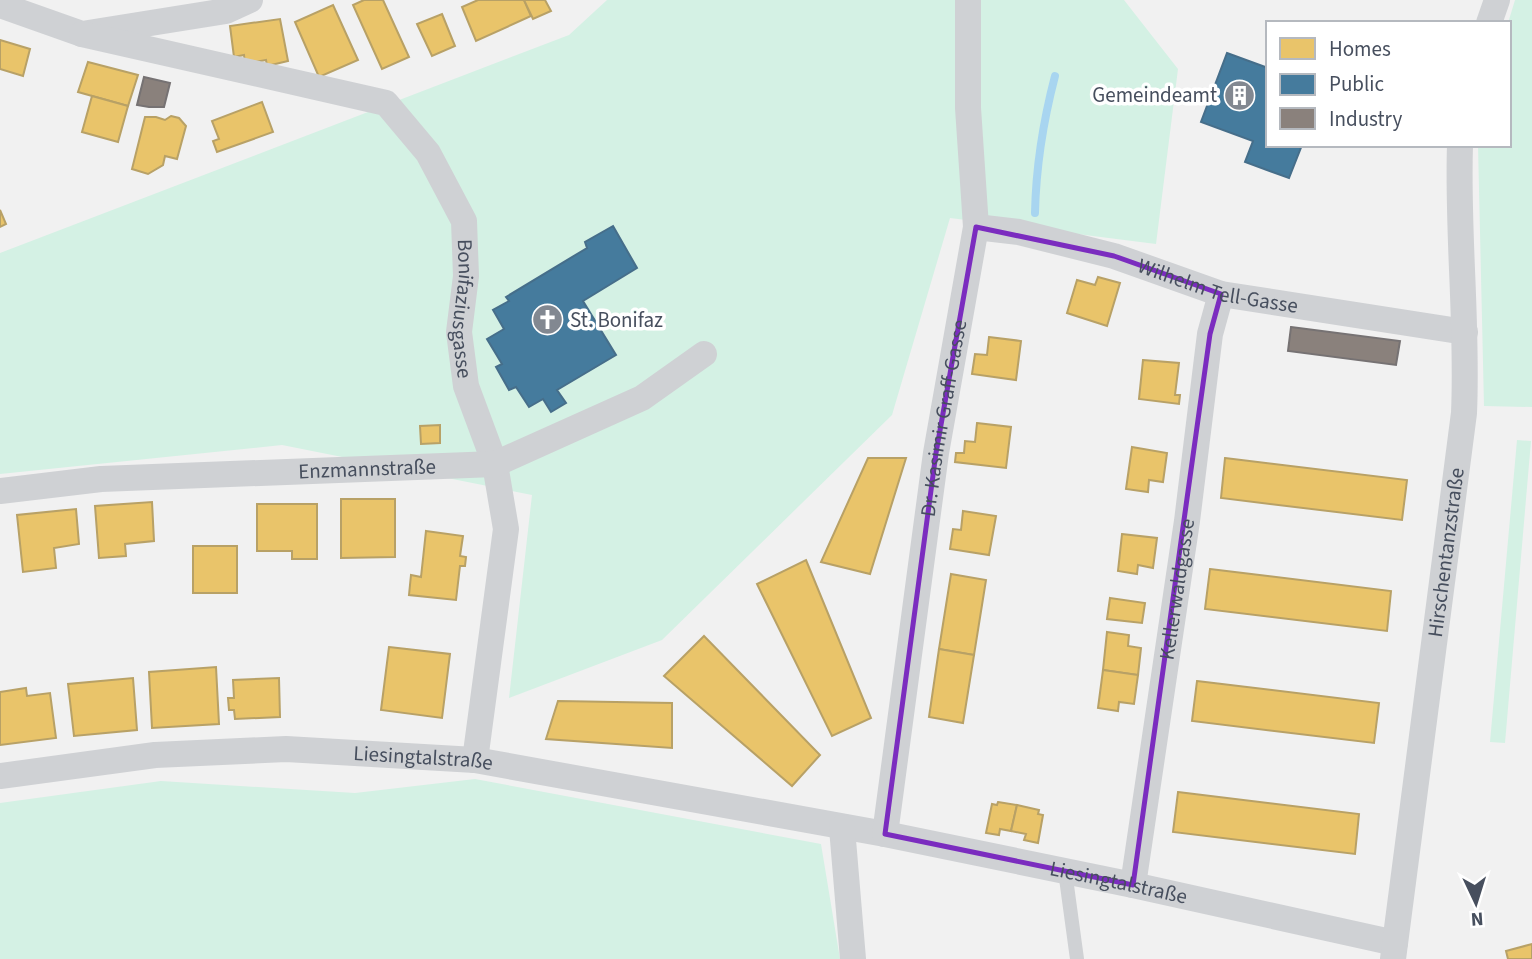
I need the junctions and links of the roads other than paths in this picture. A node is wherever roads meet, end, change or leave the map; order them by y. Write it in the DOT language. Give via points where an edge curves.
graph roads {
  1 [pos="250,0"];
  2 [pos="968,0"];
  3 [pos="1497,0"];
  4 [pos="0,5"];
  5 [pos="1490,21"];
  6 [pos="82,34"];
  7 [pos="1460,147"];
  8 [pos="976,227"];
  9 [pos="1221,294"];
  10 [pos="1465,332"];
  11 [pos="705,354"];
  12 [pos="495,464"];
  13 [pos="0,491"];
  14 [pos="475,760"];
  15 [pos="0,776"];
  16 [pos="842,828"];
  17 [pos="885,834"];
  18 [pos="1065,871"];
  19 [pos="1133,885"];
  20 [pos="1394,951"];
  21 [pos="853,959"];
  22 [pos="1077,959"];
  1 -- 6 [label="street" via="226,11"];
  2 -- 8 [label="street, Dr. Kasimir Graff-Gasse" via="968,108"];
  3 -- 5 [label="street"];
  4 -- 6 [label="street"];
  6 -- 12 [label="street, Bonifaziusgasse" via="386,103 428,153 464,221 466,276 458,332 466,386"];
  7 -- 10 [label="street, Hirschentanzstraße"];
  8 -- 9 [label="street, Wilhelm Tell-Gasse" via="1019,232 1114,256"];
  8 -- 17 [label="street, Dr. Kasimir Graff-Gasse" via="936,453"];
  9 -- 10 [label="street, Wilhelm Tell-Gasse"];
  9 -- 19 [label="street, Kellerwaldgasse" via="1210,334"];
  10 -- 20 [label="street, Hirschentanzstraße" via="1464,412"];
  11 -- 12 [label="street, Enzmannstraße" via="642,398"];
  12 -- 13 [label="street, Enzmannstraße" via="101,479"];
  12 -- 14 [label="street, Bonifaziusgasse" via="506,529"];
  14 -- 15 [label="street, Liesingtalstraße" via="286,749 155,755"];
  14 -- 16 [label="street, Liesingtalstraße"];
  16 -- 17 [label="street, Liesingtalstraße"];
  16 -- 21 [label="street"];
  17 -- 18 [label="street, Liesingtalstraße"];
  18 -- 19 [label="street, Liesingtalstraße"];
  18 -- 22 [label="lane"];
  19 -- 20 [label="street, Liesingtalstraße"];
}
